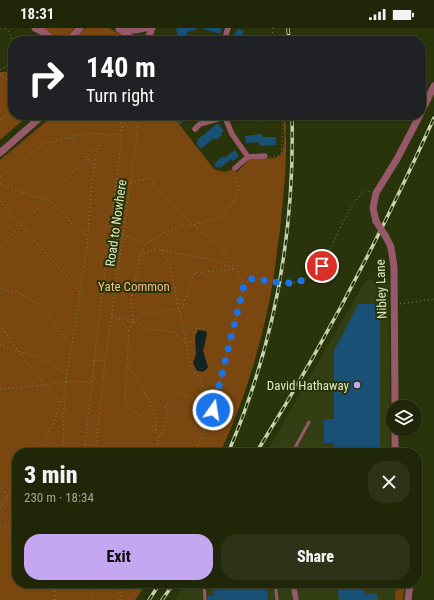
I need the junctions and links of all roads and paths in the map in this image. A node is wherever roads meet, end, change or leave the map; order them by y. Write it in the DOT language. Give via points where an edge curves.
graph roads {
  1 [pos="4,28"];
  2 [pos="35,28"];
  3 [pos="80,28"];
  4 [pos="117,28"];
  5 [pos="121,28"];
  6 [pos="145,28"];
  7 [pos="11,36"];
  8 [pos="48,36"];
  9 [pos="72,36"];
  10 [pos="129,36"];
  11 [pos="8,64"];
  12 [pos="0,70"];
  13 [pos="434,86"];
  14 [pos="426,102"];
  15 [pos="8,114"];
  16 [pos="0,120"];
  17 [pos="37,120"];
  18 [pos="120,120"];
  19 [pos="132,120"];
  20 [pos="138,120"];
  21 [pos="212,120"];
  22 [pos="226,120"];
  23 [pos="282,120"];
  24 [pos="417,120"];
  25 [pos="122,128"];
  26 [pos="195,129"];
  27 [pos="109,135"];
  28 [pos="69,137"];
  29 [pos="97,148"];
  30 [pos="0,153"];
  31 [pos="265,156"];
  32 [pos="248,157"];
  33 [pos="87,158"];
  34 [pos="94,167"];
  35 [pos="235,168"];
  36 [pos="0,177"];
  37 [pos="131,182"];
  38 [pos="0,184"];
  39 [pos="376,193"];
  40 [pos="48,199"];
  41 [pos="0,201"];
  42 [pos="21,226"];
  43 [pos="194,226"];
  44 [pos="123,235"];
  45 [pos="88,237"];
  46 [pos="146,243"];
  47 [pos="0,247"];
  48 [pos="160,250"];
  49 [pos="140,256"];
  50 [pos="235,269"];
  51 [pos="244,285"];
  52 [pos="0,288"];
  53 [pos="80,292"];
  54 [pos="434,299"];
  55 [pos="394,305"];
  56 [pos="178,308"];
  57 [pos="112,315"];
  58 [pos="119,318"];
  59 [pos="133,322"];
  60 [pos="0,324"];
  61 [pos="129,331"];
  62 [pos="208,333"];
  63 [pos="0,345"];
  64 [pos="188,346"];
  65 [pos="72,348"];
  66 [pos="19,352"];
  67 [pos="94,360"];
  68 [pos="105,361"];
  69 [pos="127,362"];
  70 [pos="68,374"];
  71 [pos="66,382"];
  72 [pos="91,383"];
  73 [pos="46,385"];
  74 [pos="0,389"];
  75 [pos="64,396"];
  76 [pos="395,400"];
  77 [pos="60,403"];
  78 [pos="209,407"];
  79 [pos="213,410"];
  80 [pos="309,422"];
  81 [pos="156,430"];
  82 [pos="395,436"];
  83 [pos="158,440"];
  84 [pos="41,448"];
  85 [pos="62,448"];
  86 [pos="84,448"];
  87 [pos="96,448"];
  88 [pos="157,448"];
  89 [pos="196,448"];
  90 [pos="295,448"];
  91 [pos="395,448"];
  92 [pos="0,485"];
  93 [pos="12,492"];
  94 [pos="8,497"];
  95 [pos="0,501"];
  96 [pos="0,508"];
  97 [pos="0,526"];
  98 [pos="12,529"];
  99 [pos="55,588"];
  100 [pos="90,588"];
  101 [pos="113,588"];
  102 [pos="123,588"];
  103 [pos="204,588"];
  104 [pos="276,588"];
  105 [pos="294,588"];
  106 [pos="409,588"];
  107 [pos="121,595"];
  108 [pos="55,600"];
  109 [pos="93,600"];
  110 [pos="120,600"];
  111 [pos="205,600"];
  112 [pos="277,600"];
  113 [pos="296,600"];
  114 [pos="408,600"];
  1 -- 7 [label="path"];
  2 -- 8 [label="street"];
  3 -- 9 [label="street"];
  4 -- 10 [label="street"];
  5 -- 6 [label="street"];
  11 -- 12 [label="path"];
  13 -- 14 [label="street, Nibley Lane"];
  15 -- 16 [label="path"];
  17 -- 30 [label="street"];
  18 -- 25 [label="path, Road to Nowhere"];
  19 -- 25 [label="path"];
  20 -- 37 [label="path, Road to Nowhere"];
  21 -- 26 [label="street" via="200,124"];
  22 -- 32 [label="street"];
  23 -- 31 [label="path" via="281,153 268,158"];
  24 -- 39 [label="street, Nibley Lane"];
  25 -- 27 [label="path" via="118,134"];
  25 -- 67 [label="path, Road to Nowhere"];
  27 -- 28 [label="path" via="95,133"];
  27 -- 29 [label="path"];
  28 -- 33 [label="path"];
  28 -- 36 [label="path" via="43,144"];
  29 -- 33 [label="path"];
  29 -- 34 [label="path"];
  31 -- 32 [label="street"];
  32 -- 35 [label="street"];
  33 -- 34 [label="path"];
  33 -- 40 [label="path"];
  34 -- 45 [label="path"];
  35 -- 43 [label="path" via="239,192 232,204 223,216"];
  37 -- 43 [label="path" via="150,178 155,187"];
  37 -- 44 [label="path, Road to Nowhere"];
  38 -- 40 [label="path"];
  39 -- 51 [label="path" via="364,192 359,198 345,218 322,266 316,273 288,284 253,278"];
  39 -- 55 [label="street, Nibley Lane, bridge" via="373,208 376,221 390,247 394,267"];
  40 -- 42 [label="path"];
  40 -- 45 [label="path"];
  41 -- 42 [label="path"];
  42 -- 47 [label="path"];
  42 -- 53 [label="path"];
  43 -- 46 [label="path" via="183,226 165,232"];
  43 -- 50 [label="path" via="220,247"];
  44 -- 46 [label="path"];
  44 -- 57 [label="path, Road to Nowhere"];
  45 -- 53 [label="path"];
  46 -- 49 [label="path"];
  48 -- 49 [label="path" via="155,249"];
  48 -- 50 [label="path" via="214,260"];
  48 -- 56 [label="path" via="169,263"];
  49 -- 59 [label="path" via="131,301"];
  50 -- 51 [label="path"];
  50 -- 56 [label="path" via="194,273 182,308"];
  51 -- 79 [label="path"];
  52 -- 65 [label="path" via="30,299 41,308"];
  53 -- 65 [label="path"];
  54 -- 55 [label="path"];
  55 -- 76 [label="street, Nibley Lane"];
  56 -- 59 [label="path" via="140,315"];
  56 -- 64 [label="path"];
  57 -- 58 [label="path"];
  57 -- 68 [label="path, Road to Nowhere"];
  58 -- 59 [label="path"];
  58 -- 61 [label="path"];
  59 -- 61 [label="path"];
  59 -- 64 [label="path" via="148,329 174,332"];
  60 -- 66 [label="path"];
  61 -- 69 [label="path"];
  62 -- 64 [label="path" via="203,328 196,328 194,339"];
  63 -- 66 [label="path"];
  64 -- 78 [label="path" via="192,370 200,378"];
  65 -- 70 [label="path"];
  66 -- 70 [label="path" via="39,357"];
  66 -- 73 [label="path"];
  67 -- 68 [label="path"];
  67 -- 72 [label="path, Road to Nowhere"];
  68 -- 87 [label="path, Road to Nowhere"];
  69 -- 81 [label="path" via="150,402 156,418"];
  69 -- 81 [label="path" via="125,401 130,409"];
  70 -- 71 [label="path"];
  71 -- 72 [label="path"];
  71 -- 73 [label="path"];
  71 -- 75 [label="path"];
  72 -- 86 [label="path, Road to Nowhere"];
  73 -- 74 [label="path"];
  73 -- 77 [label="path"];
  75 -- 77 [label="path"];
  75 -- 85 [label="path"];
  77 -- 84 [label="path" via="54,422"];
  78 -- 79 [label="path"];
  78 -- 83 [label="path" via="180,392 165,406 168,415"];
  79 -- 89 [label="path"];
  80 -- 90 [label="lane"];
  81 -- 83 [label="path"];
  82 -- 91 [label="street"];
  83 -- 88 [label="path"];
  92 -- 94 [label="path"];
  93 -- 94 [label="path"];
  94 -- 95 [label="path"];
  94 -- 96 [label="path"];
  97 -- 98 [label="path"];
  99 -- 108 [label="path"];
  100 -- 109 [label="path"];
  101 -- 107 [label="path"];
  102 -- 107 [label="path"];
  103 -- 111 [label="lane"];
  104 -- 112 [label="lane"];
  105 -- 113 [label="street"];
  106 -- 114 [label="street"];
  107 -- 110 [label="path"];
}
